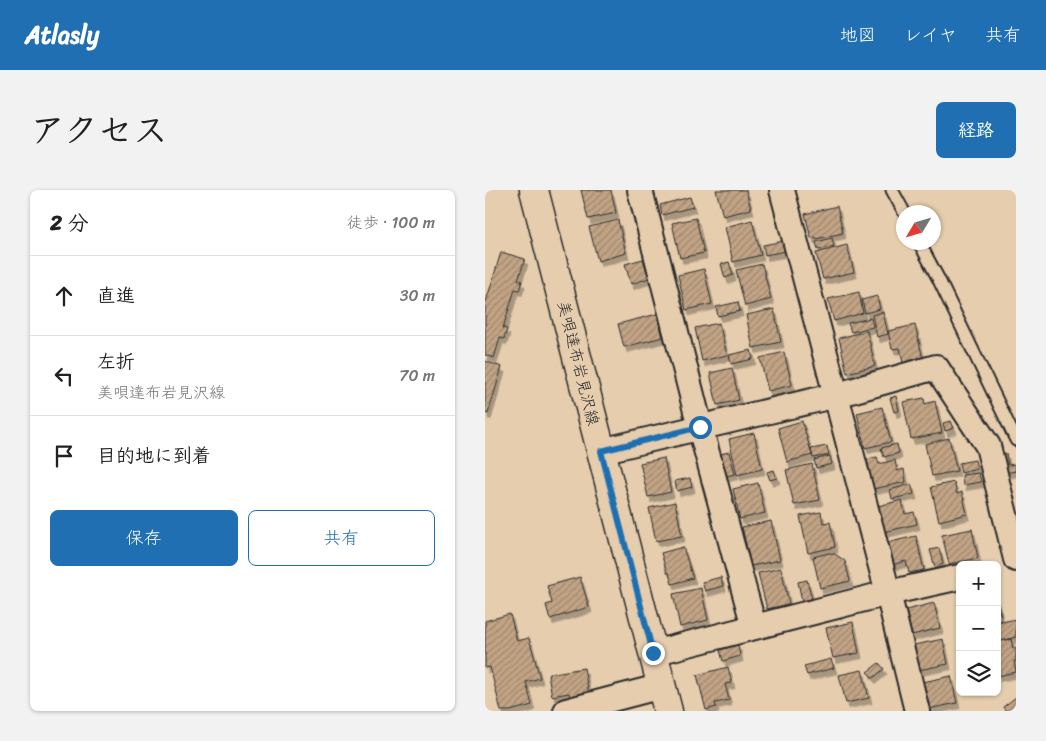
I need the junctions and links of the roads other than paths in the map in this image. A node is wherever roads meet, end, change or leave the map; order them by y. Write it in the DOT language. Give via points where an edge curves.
graph roads {
  1 [pos="534,190"];
  2 [pos="640,190"];
  3 [pos="782,190"];
  4 [pos="892,190"];
  5 [pos="900,205"];
  6 [pos="923,250"];
  7 [pos="837,395"];
  8 [pos="700,427"];
  9 [pos="1016,440"];
  10 [pos="601,451"];
  11 [pos="1016,559"];
  12 [pos="1016,564"];
  13 [pos="1001,567"];
  14 [pos="956,578"];
  15 [pos="888,593"];
  16 [pos="754,628"];
  17 [pos="653,653"];
  18 [pos="665,698"];
  19 [pos="566,711"];
  20 [pos="917,711"];
  1 -- 10 [label="main road, 美唄達布岩見沢線"];
  2 -- 8 [label="street"];
  3 -- 7 [label="street"];
  4 -- 5 [label="lane"];
  6 -- 9 [label="lane"];
  7 -- 8 [label="street"];
  7 -- 11 [label="street" via="936,367 988,446"];
  7 -- 15 [label="street"];
  8 -- 10 [label="street"];
  8 -- 16 [label="street"];
  10 -- 17 [label="main road, 美唄達布岩見沢線"];
  12 -- 13 [label="street"];
  14 -- 15 [label="street"];
  15 -- 16 [label="street"];
  15 -- 20 [label="street"];
  16 -- 17 [label="street"];
  17 -- 18 [label="main road, 美唄達布岩見沢線"];
  18 -- 19 [label="street"];
}
